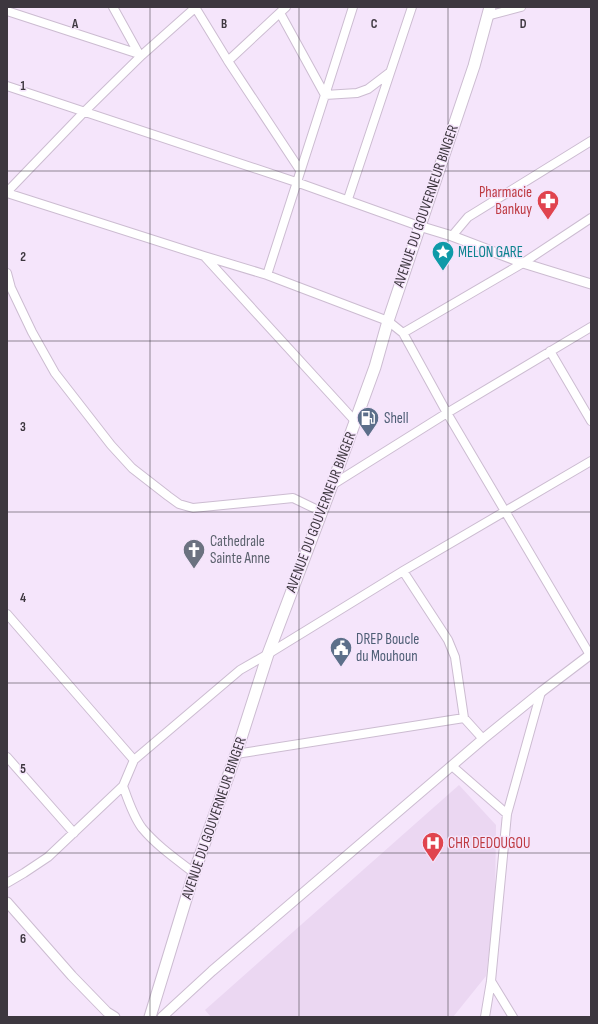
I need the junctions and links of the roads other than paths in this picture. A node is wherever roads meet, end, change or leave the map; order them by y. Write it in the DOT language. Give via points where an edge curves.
graph roads {
  1 [pos="113,7"];
  2 [pos="196,7"];
  3 [pos="353,7"];
  4 [pos="412,7"];
  5 [pos="520,7"];
  6 [pos="283,10"];
  7 [pos="7,11"];
  8 [pos="489,12"];
  9 [pos="141,55"];
  10 [pos="228,61"];
  11 [pos="389,73"];
  12 [pos="7,86"];
  13 [pos="325,95"];
  14 [pos="85,111"];
  15 [pos="591,141"];
  16 [pos="300,170"];
  17 [pos="296,182"];
  18 [pos="7,192"];
  19 [pos="348,199"];
  20 [pos="591,218"];
  21 [pos="419,226"];
  22 [pos="452,236"];
  23 [pos="204,256"];
  24 [pos="523,263"];
  25 [pos="7,273"];
  26 [pos="267,275"];
  27 [pos="591,284"];
  28 [pos="388,321"];
  29 [pos="591,327"];
  30 [pos="403,333"];
  31 [pos="550,351"];
  32 [pos="447,413"];
  33 [pos="591,420"];
  34 [pos="355,421"];
  35 [pos="591,461"];
  36 [pos="332,485"];
  37 [pos="322,512"];
  38 [pos="505,512"];
  39 [pos="403,572"];
  40 [pos="7,614"];
  41 [pos="268,654"];
  42 [pos="591,654"];
  43 [pos="541,692"];
  44 [pos="464,718"];
  45 [pos="483,739"];
  46 [pos="236,754"];
  47 [pos="7,757"];
  48 [pos="134,760"];
  49 [pos="452,766"];
  50 [pos="122,786"];
  51 [pos="507,814"];
  52 [pos="74,833"];
  53 [pos="194,873"];
  54 [pos="7,883"];
  55 [pos="7,902"];
  56 [pos="491,981"];
  57 [pos="108,1015"];
  58 [pos="116,1017"];
  59 [pos="150,1017"];
  60 [pos="162,1017"];
  61 [pos="485,1017"];
  62 [pos="513,1017"];
  1 -- 9 [label="street"];
  2 -- 9 [label="street"];
  2 -- 10 [label="street"];
  3 -- 13 [label="street"];
  4 -- 11 [label="street"];
  5 -- 8 [label="street"];
  6 -- 10 [label="street"];
  6 -- 13 [label="street"];
  7 -- 9 [label="street"];
  8 -- 21 [label="main road, AVENUE DU GOUVERNEUR BINGER" via="474,66"];
  9 -- 14 [label="street"];
  10 -- 16 [label="street"];
  11 -- 13 [label="street" via="368,89 357,93"];
  11 -- 19 [label="street"];
  12 -- 14 [label="street"];
  13 -- 16 [label="street"];
  14 -- 17 [label="street"];
  14 -- 18 [label="street"];
  15 -- 22 [label="street" via="468,217"];
  16 -- 17 [label="street"];
  17 -- 19 [label="street"];
  17 -- 26 [label="street"];
  18 -- 23 [label="street"];
  19 -- 21 [label="street"];
  20 -- 24 [label="street"];
  21 -- 22 [label="street"];
  21 -- 28 [label="main road, AVENUE DU GOUVERNEUR BINGER"];
  22 -- 24 [label="street"];
  23 -- 26 [label="street"];
  23 -- 34 [label="street"];
  24 -- 27 [label="street"];
  24 -- 30 [label="street"];
  25 -- 37 [label="street" via="11,288 32,332 55,373 132,468 178,504 193,508 293,498"];
  26 -- 28 [label="street"];
  28 -- 30 [label="street"];
  28 -- 34 [label="main road, AVENUE DU GOUVERNEUR BINGER" via="375,367"];
  29 -- 31 [label="street"];
  30 -- 32 [label="street"];
  31 -- 32 [label="street"];
  31 -- 33 [label="street"];
  32 -- 36 [label="street"];
  32 -- 38 [label="street"];
  34 -- 36 [label="main road, AVENUE DU GOUVERNEUR BINGER"];
  35 -- 38 [label="street"];
  36 -- 37 [label="main road, AVENUE DU GOUVERNEUR BINGER"];
  37 -- 41 [label="main road, AVENUE DU GOUVERNEUR BINGER"];
  38 -- 39 [label="street"];
  38 -- 42 [label="street"];
  39 -- 41 [label="street"];
  39 -- 44 [label="street" via="448,640 455,657"];
  40 -- 48 [label="street"];
  41 -- 46 [label="main road, AVENUE DU GOUVERNEUR BINGER"];
  41 -- 48 [label="street" via="240,670"];
  42 -- 43 [label="street"];
  43 -- 45 [label="street"];
  43 -- 51 [label="street"];
  44 -- 45 [label="street"];
  44 -- 46 [label="street"];
  45 -- 49 [label="street"];
  46 -- 53 [label="main road, AVENUE DU GOUVERNEUR BINGER"];
  47 -- 52 [label="street"];
  48 -- 50 [label="street"];
  49 -- 51 [label="street"];
  49 -- 60 [label="street"];
  50 -- 52 [label="street"];
  50 -- 53 [label="street" via="141,827 155,842"];
  51 -- 56 [label="street"];
  52 -- 54 [label="street" via="48,857"];
  53 -- 59 [label="main road, AVENUE DU GOUVERNEUR BINGER"];
  55 -- 57 [label="street"];
  56 -- 61 [label="street"];
  56 -- 62 [label="street"];
  57 -- 58 [label="street"];
}
